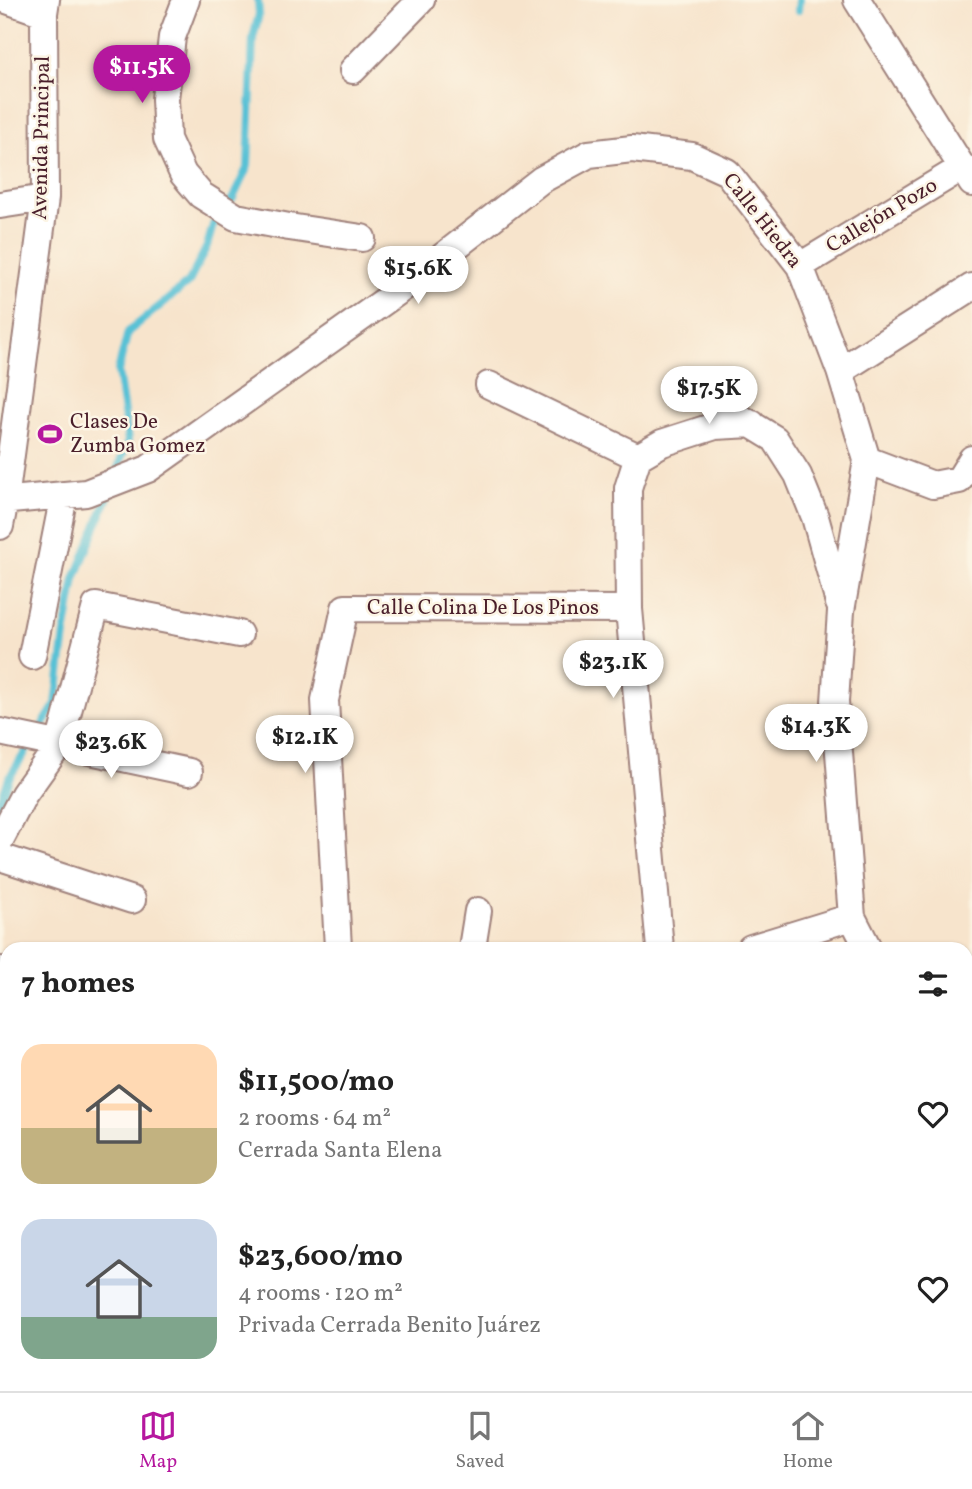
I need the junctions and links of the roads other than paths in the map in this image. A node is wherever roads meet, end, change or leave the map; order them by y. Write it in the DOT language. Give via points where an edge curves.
graph roads {
  1 [pos="7,0"];
  2 [pos="186,0"];
  3 [pos="421,0"];
  4 [pos="857,0"];
  5 [pos="44,4"];
  6 [pos="353,71"];
  7 [pos="968,175"];
  8 [pos="45,198"];
  9 [pos="0,205"];
  10 [pos="362,238"];
  11 [pos="800,265"];
  12 [pos="972,287"];
  13 [pos="840,371"];
  14 [pos="489,385"];
  15 [pos="691,387"];
  16 [pos="752,424"];
  17 [pos="638,457"];
  18 [pos="972,459"];
  19 [pos="867,460"];
  20 [pos="75,494"];
  21 [pos="2,509"];
  22 [pos="629,609"];
  23 [pos="841,611"];
  24 [pos="239,634"];
  25 [pos="32,656"];
  26 [pos="0,732"];
  27 [pos="50,744"];
  28 [pos="189,772"];
  29 [pos="0,840"];
  30 [pos="0,857"];
  31 [pos="132,900"];
  32 [pos="478,911"];
  33 [pos="852,917"];
  34 [pos="338,942"];
  35 [pos="473,942"];
  36 [pos="659,942"];
  37 [pos="771,942"];
  38 [pos="864,942"];
  1 -- 5 [label="street"];
  2 -- 10 [label="street" via="172,37 165,99 167,139 183,174 201,195 236,217"];
  3 -- 6 [label="street"];
  4 -- 7 [label="street"];
  5 -- 8 [label="street, Avenida Principal"];
  7 -- 11 [label="street, Callejón Pozo"];
  8 -- 9 [label="street"];
  8 -- 21 [label="street, Avenida Principal"];
  11 -- 13 [label="street, Calle Hiedra"];
  11 -- 20 [label="street, Calle Hiedra" via="727,172 692,156 632,149 589,154 541,180 396,293 148,469"];
  12 -- 13 [label="street"];
  13 -- 19 [label="street, Calle Hiedra"];
  14 -- 17 [label="street"];
  15 -- 16 [label="street"];
  16 -- 17 [label="street" via="715,426 662,443"];
  16 -- 23 [label="street" via="775,439 798,475 815,517"];
  17 -- 22 [label="street" via="628,488"];
  18 -- 19 [label="street" via="959,480 933,485"];
  19 -- 23 [label="street, Calle Hiedra"];
  20 -- 21 [label="street, Calle Hiedra"];
  20 -- 25 [label="street"];
  22 -- 34 [label="street, Calle Colina De Los Pinos" via="345,608 325,700"];
  22 -- 36 [label="street"];
  23 -- 33 [label="street, Calle Hiedra" via="835,702"];
  24 -- 27 [label="street" via="96,606"];
  26 -- 27 [label="street"];
  27 -- 28 [label="street"];
  27 -- 29 [label="street"];
  30 -- 31 [label="street"];
  32 -- 35 [label="street"];
  33 -- 37 [label="street"];
  33 -- 38 [label="street"];
}
